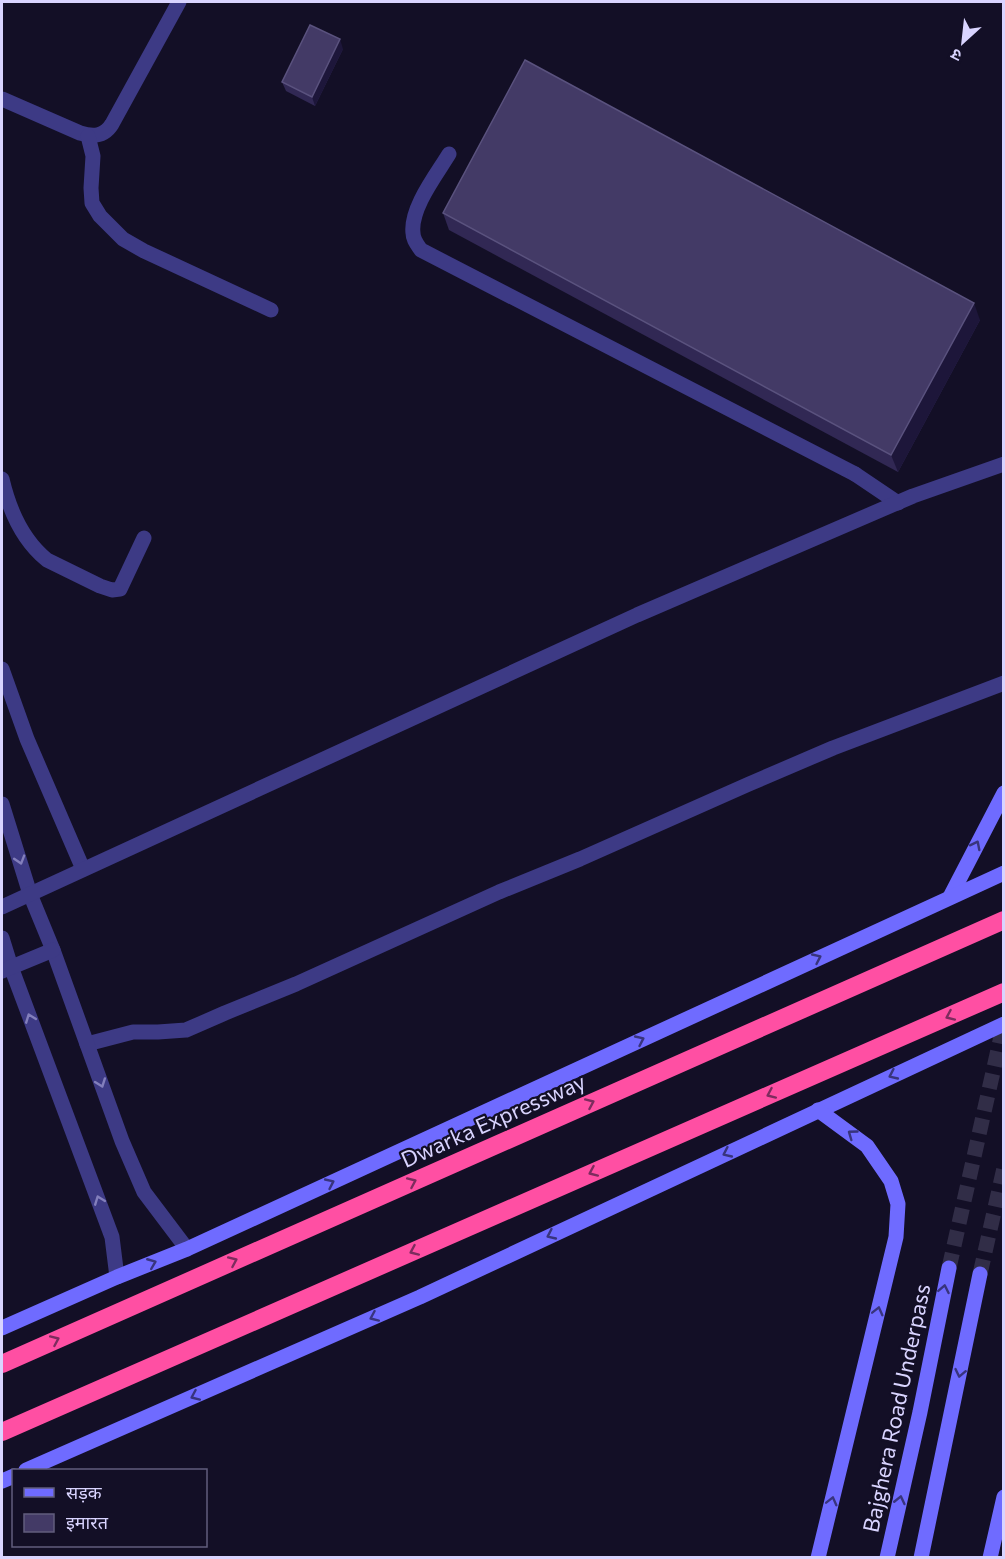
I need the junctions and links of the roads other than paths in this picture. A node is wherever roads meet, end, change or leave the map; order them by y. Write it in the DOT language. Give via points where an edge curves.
graph roads {
  1 [pos="179,2"];
  2 [pos="2,99"];
  3 [pos="88,136"];
  4 [pos="449,154"];
  5 [pos="271,310"];
  6 [pos="1004,464"];
  7 [pos="2,479"];
  8 [pos="898,503"];
  9 [pos="144,538"];
  10 [pos="2,669"];
  11 [pos="1004,683"];
  12 [pos="1004,793"];
  13 [pos="2,804"];
  14 [pos="83,869"];
  15 [pos="1004,873"];
  16 [pos="30,894"];
  17 [pos="950,897"];
  18 [pos="2,907"];
  19 [pos="1004,920"];
  20 [pos="2,938"];
  21 [pos="53,950"];
  22 [pos="6,969"];
  23 [pos="1004,992"];
  24 [pos="1004,1023"];
  25 [pos="87,1044"];
  26 [pos="818,1110"];
  27 [pos="187,1249"];
  28 [pos="949,1268"];
  29 [pos="980,1274"];
  30 [pos="117,1277"];
  31 [pos="2,1328"];
  32 [pos="2,1364"];
  33 [pos="2,1432"];
  34 [pos="28,1469"];
  35 [pos="1004,1497"];
  36 [pos="818,1557"];
  37 [pos="887,1557"];
  38 [pos="921,1557"];
  39 [pos="990,1557"];
  1 -- 3 [label="street" via="108,131"];
  2 -- 3 [label="street"];
  3 -- 5 [label="street" via="93,156 92,203 123,239"];
  4 -- 8 [label="street" via="417,210 414,240 421,250 855,474"];
  6 -- 8 [label="street"];
  7 -- 9 [label="street" via="12,513 39,554 100,586 120,589"];
  8 -- 14 [label="street" via="637,615"];
  10 -- 14 [label="street" via="27,739"];
  11 -- 25 [label="street" via="759,779 186,1030 133,1032"];
  17 -- 12 [label="street, one-way"];
  13 -- 16 [label="street, one-way"];
  14 -- 16 [label="street"];
  15 -- 17 [label="street"];
  16 -- 18 [label="street"];
  16 -- 21 [label="street"];
  27 -- 17 [label="street, one-way"];
  32 -- 19 [label="highway, Dwarka Expressway, one-way"];
  20 -- 22 [label="street"];
  21 -- 22 [label="street"];
  21 -- 25 [label="street"];
  30 -- 22 [label="street, one-way" via="112,1237"];
  23 -- 33 [label="highway, one-way"];
  24 -- 26 [label="street, one-way"];
  25 -- 27 [label="street, one-way" via="144,1192"];
  26 -- 34 [label="street, one-way" via="420,1297"];
  36 -- 26 [label="street, one-way" via="896,1237 898,1204 891,1181 867,1146"];
  30 -- 27 [label="street, one-way"];
  37 -- 28 [label="street, Bajghera Road Underpass, one-way"];
  29 -- 38 [label="street, one-way"];
  30 -- 31 [label="street"];
  35 -- 39 [label="street"];
}
